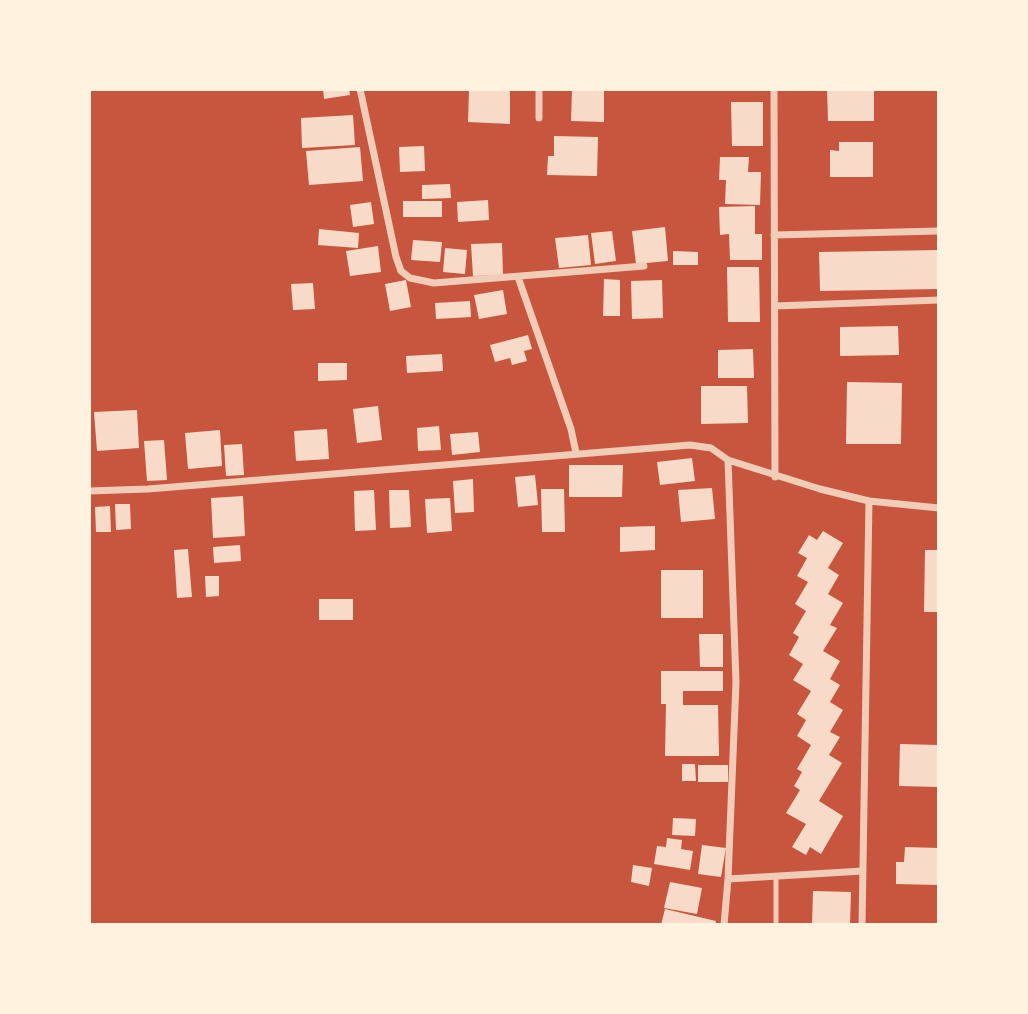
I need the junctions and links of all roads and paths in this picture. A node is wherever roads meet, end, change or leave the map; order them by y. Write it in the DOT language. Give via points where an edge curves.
graph roads {
  1 [pos="360,89"];
  2 [pos="539,89"];
  3 [pos="774,89"];
  4 [pos="539,118"];
  5 [pos="939,231"];
  6 [pos="774,235"];
  7 [pos="643,266"];
  8 [pos="518,276"];
  9 [pos="939,300"];
  10 [pos="775,306"];
  11 [pos="576,453"];
  12 [pos="728,460"];
  13 [pos="775,477"];
  14 [pos="89,491"];
  15 [pos="869,501"];
  16 [pos="939,508"];
  17 [pos="863,871"];
  18 [pos="776,876"];
  19 [pos="728,879"];
  20 [pos="724,925"];
  21 [pos="776,925"];
  22 [pos="862,925"];
  1 -- 8 [label="street" via="401,271 410,278 434,283"];
  2 -- 4 [label="street"];
  3 -- 6 [label="street"];
  5 -- 6 [label="street"];
  6 -- 10 [label="street"];
  7 -- 8 [label="street"];
  8 -- 11 [label="street"];
  9 -- 10 [label="street"];
  10 -- 13 [label="street"];
  11 -- 12 [label="street" via="690,445 710,448"];
  11 -- 14 [label="street"];
  12 -- 13 [label="street"];
  12 -- 19 [label="street" via="736,681"];
  13 -- 15 [label="street"];
  15 -- 16 [label="street"];
  15 -- 17 [label="street"];
  17 -- 18 [label="street"];
  17 -- 22 [label="street"];
  18 -- 19 [label="street"];
  18 -- 21 [label="lane"];
  19 -- 20 [label="street"];
}
